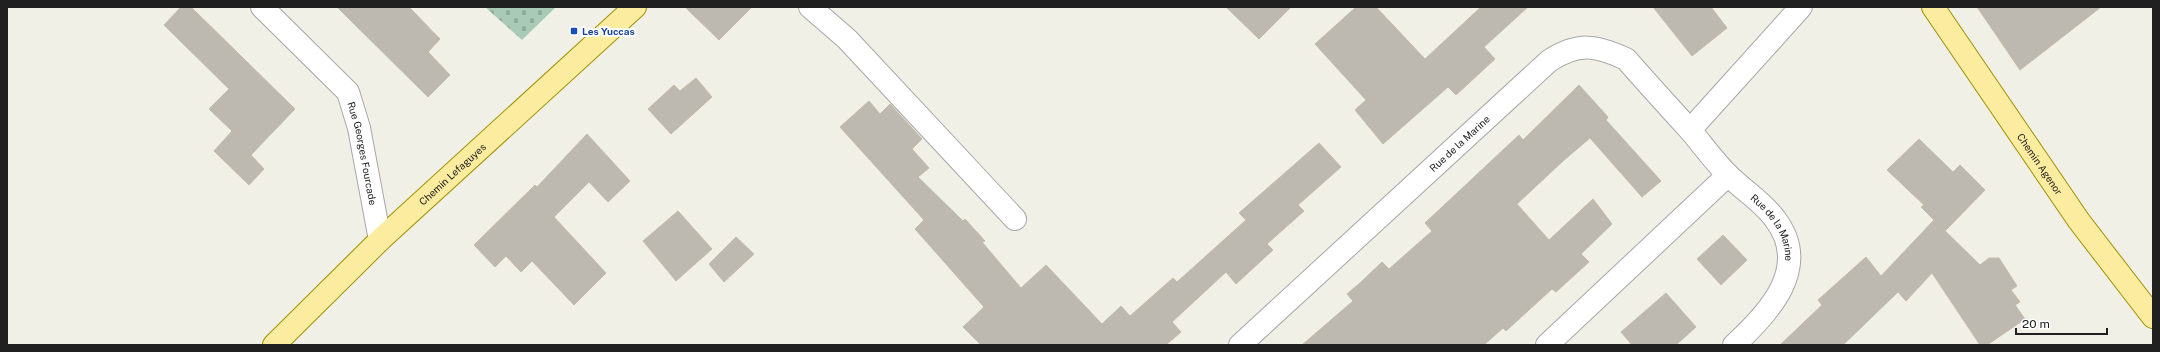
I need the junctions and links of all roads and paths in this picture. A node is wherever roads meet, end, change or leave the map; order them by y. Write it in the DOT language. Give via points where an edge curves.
graph roads {
  1 [pos="262,7"];
  2 [pos="635,7"];
  3 [pos="810,7"];
  4 [pos="1801,7"];
  5 [pos="1933,7"];
  6 [pos="1690,130"];
  7 [pos="1728,175"];
  8 [pos="1015,219"];
  9 [pos="380,240"];
  10 [pos="2153,317"];
  11 [pos="274,345"];
  12 [pos="1240,345"];
  13 [pos="1547,345"];
  14 [pos="1734,345"];
  1 -- 9 [label="street, Rue Georges Fourcade" via="348,92 359,128"];
  2 -- 9 [label="main road, Chemin Lefaguyes"];
  3 -- 8 [label="street" via="847,39"];
  4 -- 6 [label="street"];
  5 -- 10 [label="main road, Chemin Agenor" via="2079,221"];
  6 -- 7 [label="street, Rue de la Marine"];
  6 -- 12 [label="street, Rue de la Marine" via="1626,59 1605,49 1564,50 1543,66"];
  7 -- 13 [label="street"];
  7 -- 14 [label="street, Rue de la Marine" via="1775,218 1786,237 1789,258 1786,281 1774,302 1758,323"];
  9 -- 11 [label="main road, Chemin Lefaguyes"];
}
